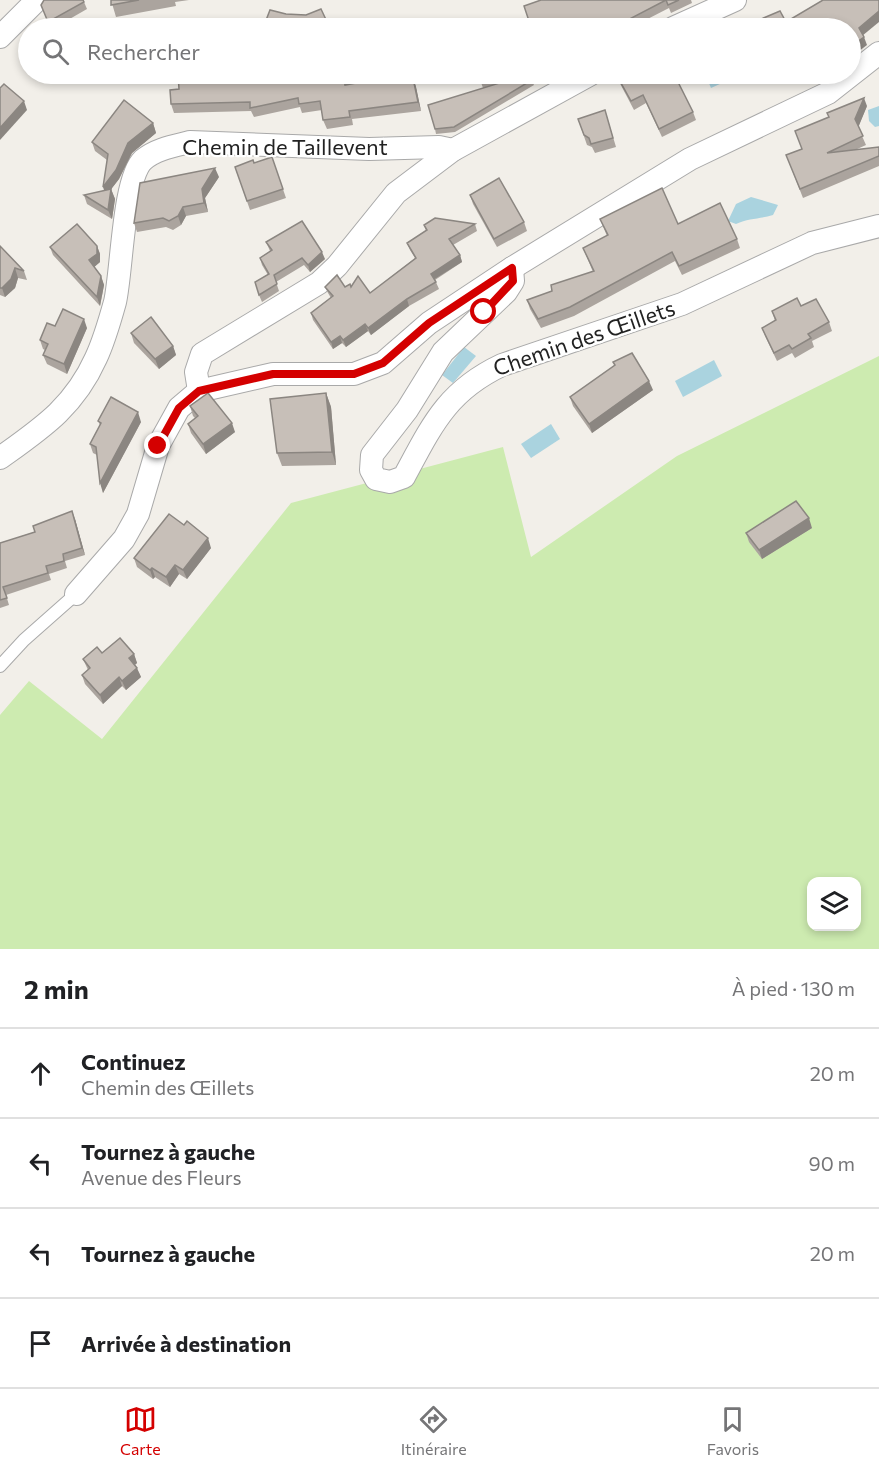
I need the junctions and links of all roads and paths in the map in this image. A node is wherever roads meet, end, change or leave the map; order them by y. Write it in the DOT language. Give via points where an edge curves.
graph roads {
  1 [pos="37,0"];
  2 [pos="735,0"];
  3 [pos="19,18"];
  4 [pos="695,18"];
  5 [pos="18,19"];
  6 [pos="0,37"];
  7 [pos="879,53"];
  8 [pos="861,67"];
  9 [pos="573,84"];
  10 [pos="839,84"];
  11 [pos="453,150"];
  12 [pos="879,226"];
  13 [pos="512,268"];
  14 [pos="199,391"];
  15 [pos="0,458"];
  16 [pos="76,594"];
  17 [pos="0,666"];
  1 -- 3 [label="street"];
  2 -- 4 [label="street"];
  5 -- 6 [label="street"];
  7 -- 8 [label="street"];
  9 -- 11 [label="street"];
  10 -- 13 [label="street" via="690,159"];
  11 -- 14 [label="street" via="396,193 319,283 202,354 196,372"];
  11 -- 15 [label="street, Chemin de Taillevent" via="190,142 165,148 142,161 130,194 115,301 96,357 77,395 55,418"];
  12 -- 13 [label="street, Chemin des Œillets" via="812,243 682,304 502,365 475,378 454,395 404,477 390,482 376,479 371,470 372,455 444,352 506,292 513,281"];
  13 -- 14 [label="street" via="429,323 383,363 354,374 273,374"];
  14 -- 16 [label="street" via="179,408 158,446 138,514 124,539"];
  16 -- 17 [label="lane"];
}
